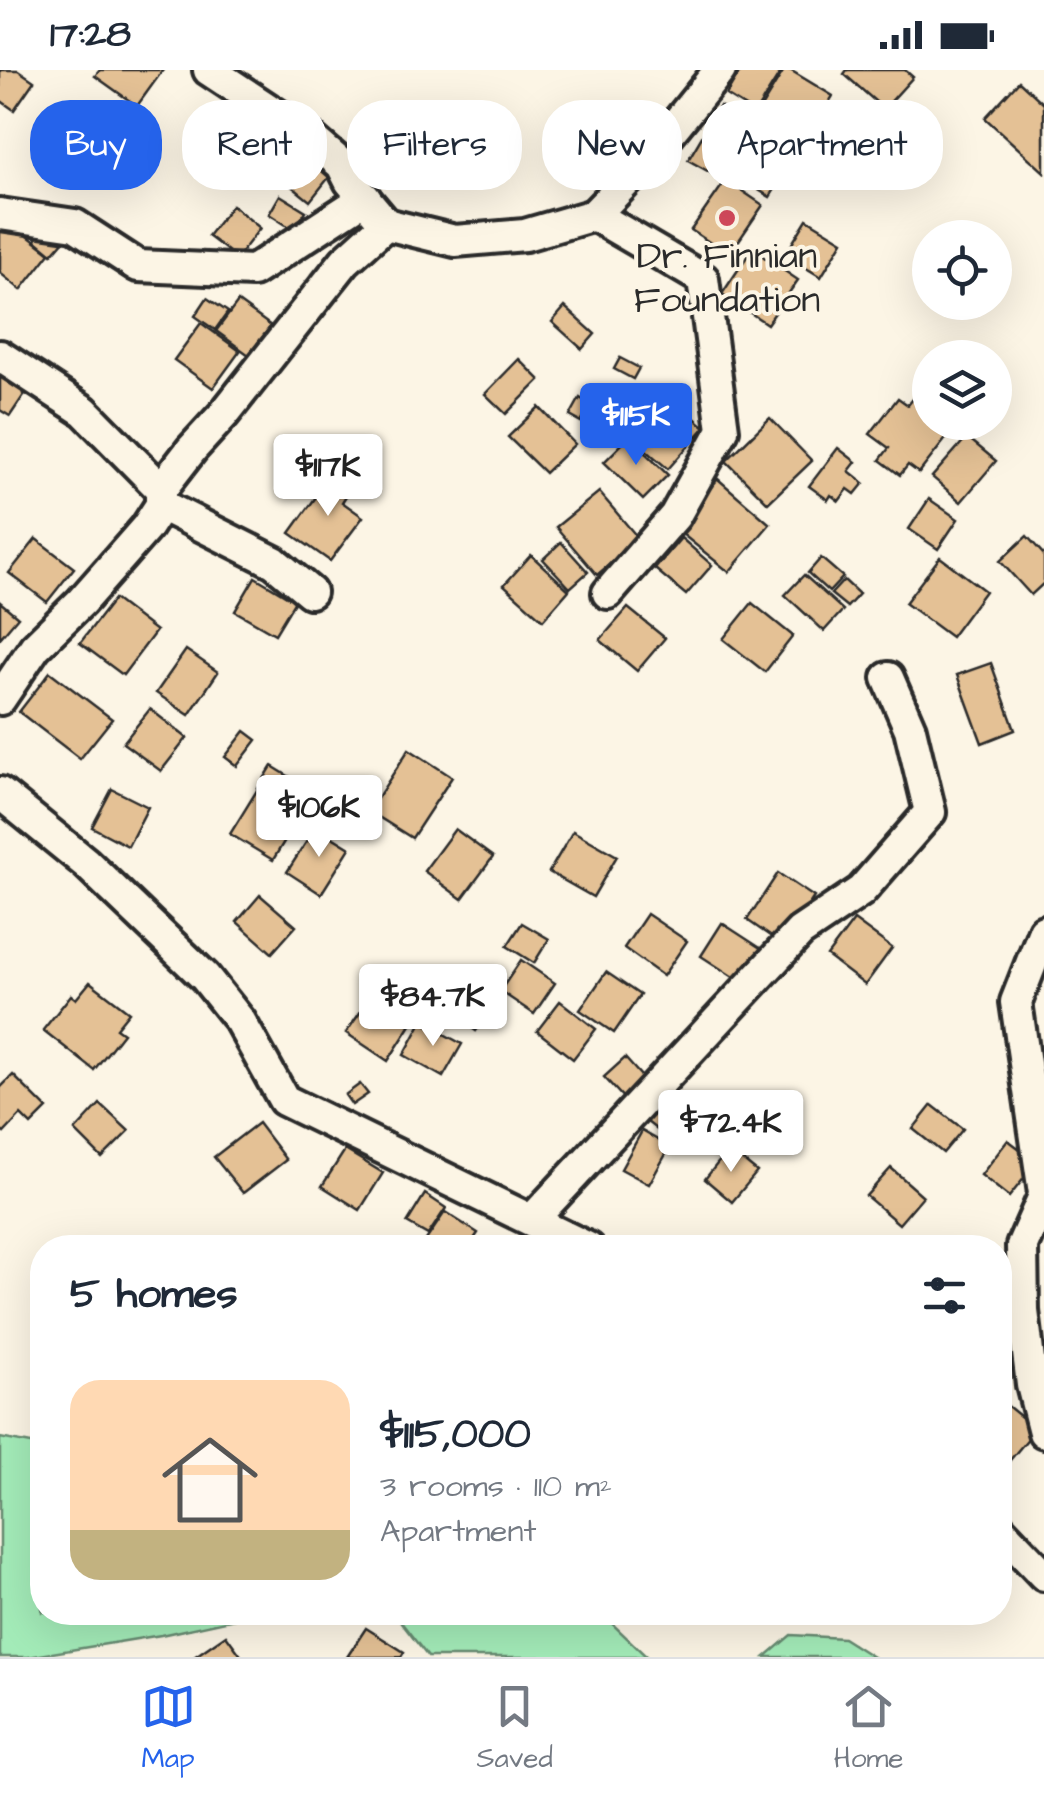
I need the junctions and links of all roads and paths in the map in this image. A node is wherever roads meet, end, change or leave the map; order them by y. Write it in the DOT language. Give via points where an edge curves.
graph roads {
  1 [pos="209,70"];
  2 [pos="720,70"];
  3 [pos="366,198"];
  4 [pos="0,214"];
  5 [pos="594,215"];
  6 [pos="386,224"];
  7 [pos="0,356"];
  8 [pos="160,497"];
  9 [pos="310,592"];
  10 [pos="608,593"];
  11 [pos="888,678"];
  12 [pos="0,700"];
  13 [pos="0,793"];
  14 [pos="1044,931"];
  15 [pos="1044,1194"];
  16 [pos="532,1220"];
  17 [pos="562,1235"];
  18 [pos="1044,1432"];
  19 [pos="1012,1542"];
  20 [pos="1044,1576"];
  1 -- 3 [label="street" via="306,134 342,165"];
  2 -- 5 [label="street"];
  3 -- 4 [label="street" via="253,271 138,266 74,224"];
  3 -- 6 [label="street"];
  5 -- 6 [label="street" via="525,235 455,242"];
  5 -- 10 [label="street" via="703,279 723,430 675,516"];
  6 -- 8 [label="street" via="344,262"];
  7 -- 8 [label="street" via="84,411"];
  8 -- 9 [label="street" via="274,562"];
  8 -- 12 [label="street" via="146,528 36,648"];
  11 -- 16 [label="street" via="910,728 930,812 861,891 800,932"];
  13 -- 16 [label="street" via="86,863 205,978 240,1021 284,1100"];
  14 -- 15 [label="street" via="1016,1002"];
  15 -- 18 [label="street" via="1022,1246 1032,1385"];
  16 -- 17 [label="street"];
  19 -- 20 [label="street"];
}
